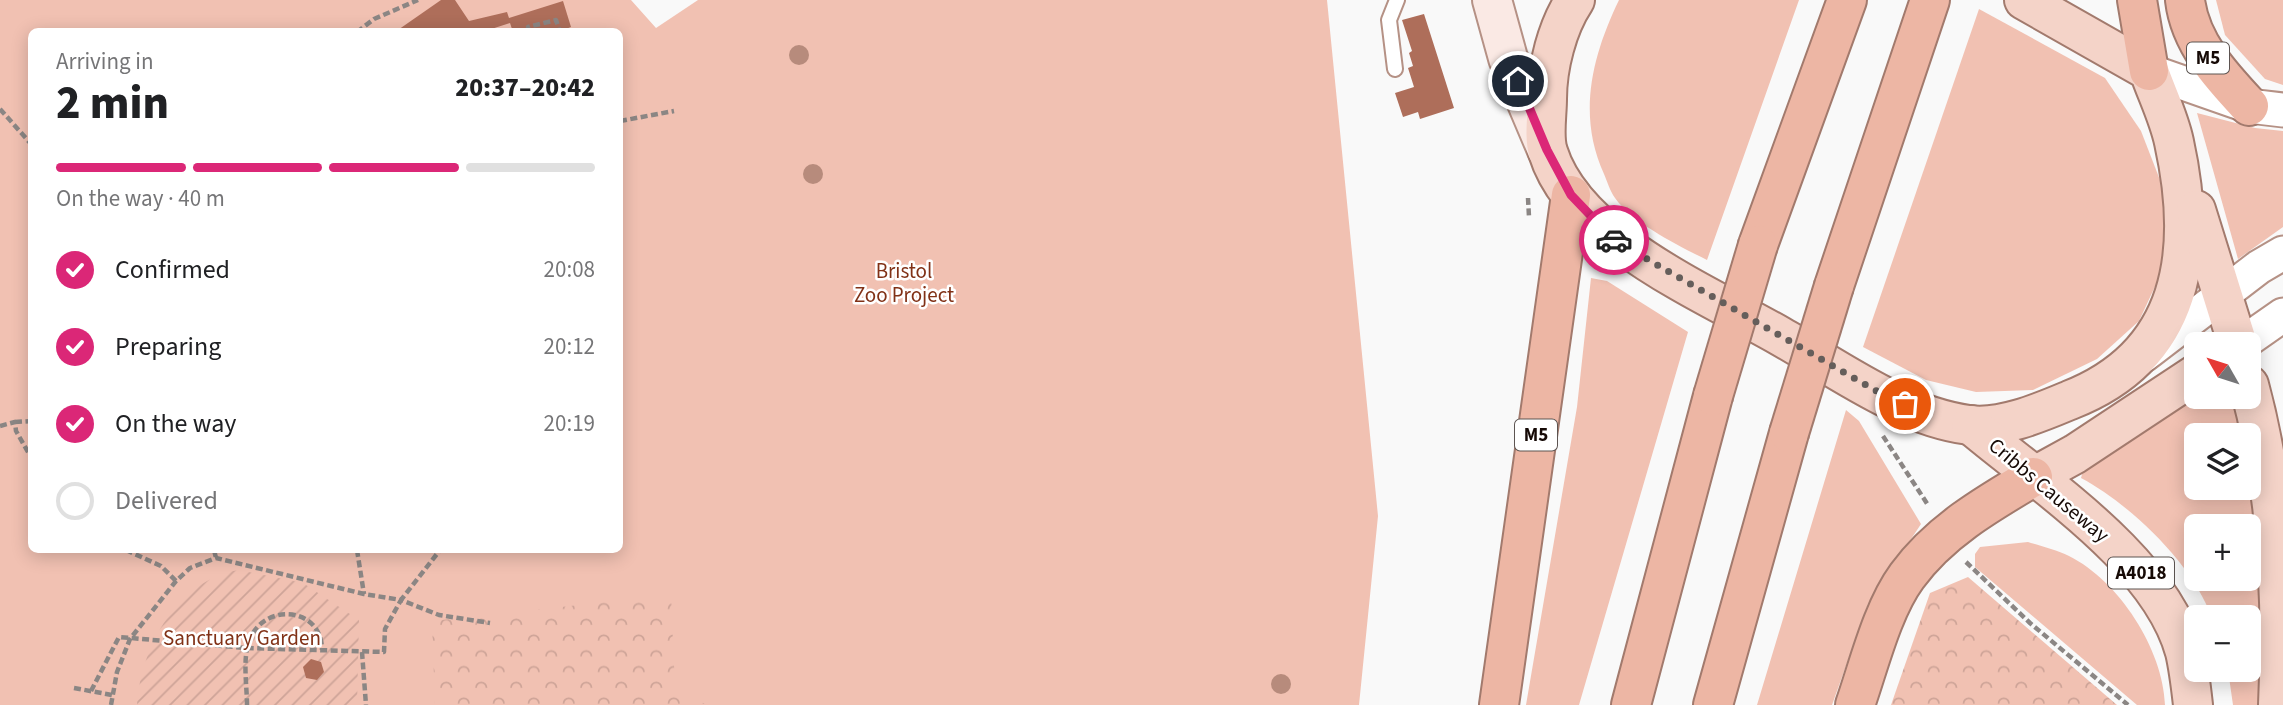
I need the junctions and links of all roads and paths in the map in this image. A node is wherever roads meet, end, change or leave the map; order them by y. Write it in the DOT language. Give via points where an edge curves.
graph roads {
  1 [pos="418,0"];
  2 [pos="1397,0"];
  3 [pos="1492,0"];
  4 [pos="1575,0"];
  5 [pos="1847,0"];
  6 [pos="2024,0"];
  7 [pos="2137,0"];
  8 [pos="2185,0"];
  9 [pos="1927,10"];
  10 [pos="363,28"];
  11 [pos="527,28"];
  12 [pos="559,28"];
  13 [pos="1395,69"];
  14 [pos="2149,71"];
  15 [pos="2266,108"];
  16 [pos="0,109"];
  17 [pos="674,111"];
  18 [pos="623,120"];
  19 [pos="28,140"];
  20 [pos="2174,142"];
  21 [pos="1547,150"];
  22 [pos="1571,195"];
  23 [pos="2283,253"];
  24 [pos="2224,295"];
  25 [pos="2283,315"];
  26 [pos="2235,332"];
  27 [pos="2258,332"];
  28 [pos="2126,369"];
  29 [pos="2184,382"];
  30 [pos="2256,410"];
  31 [pos="28,421"];
  32 [pos="15,422"];
  33 [pos="1971,425"];
  34 [pos="0,426"];
  35 [pos="28,452"];
  36 [pos="2033,477"];
  37 [pos="2279,485"];
  38 [pos="133,553"];
  39 [pos="215,553"];
  40 [pos="357,553"];
  41 [pos="436,553"];
  42 [pos="216,558"];
  43 [pos="176,581"];
  44 [pos="364,594"];
  45 [pos="401,600"];
  46 [pos="490,623"];
  47 [pos="130,639"];
  48 [pos="246,648"];
  49 [pos="322,650"];
  50 [pos="362,652"];
  51 [pos="74,688"];
  52 [pos="91,691"];
  53 [pos="113,695"];
  54 [pos="111,705"];
  55 [pos="247,705"];
  56 [pos="366,705"];
  57 [pos="1499,705"];
  58 [pos="1631,705"];
  59 [pos="1713,705"];
  60 [pos="1855,705"];
  61 [pos="2193,705"];
  62 [pos="2278,705"];
  1 -- 10 [label="path"];
  2 -- 13 [label="lane" via="1389,20"];
  3 -- 21 [label="main road" via="1508,58"];
  4 -- 21 [label="main road" via="1564,16 1547,79"];
  5 -- 58 [label="highway, bridge" via="1758,245"];
  6 -- 14 [label="main road"];
  7 -- 14 [label="highway"];
  8 -- 15 [label="highway, M5" via="2200,44 2217,71"];
  9 -- 59 [label="highway, bridge" via="1834,286"];
  11 -- 12 [label="path" via="556,20"];
  14 -- 15 [label="street"];
  14 -- 20 [label="main road"];
  16 -- 19 [label="path"];
  17 -- 18 [label="path"];
  20 -- 24 [label="main road"];
  20 -- 28 [label="main road" via="2185,259 2160,331"];
  21 -- 22 [label="main road"];
  22 -- 33 [label="main road" via="1615,242 1887,397"];
  22 -- 57 [label="highway, M5"];
  23 -- 24 [label="street"];
  24 -- 26 [label="main road"];
  24 -- 28 [label="street"];
  25 -- 27 [label="street"];
  28 -- 33 [label="main road" via="2079,397 2034,415"];
  29 -- 36 [label="main road"];
  30 -- 37 [label="main road"];
  31 -- 32 [label="path"];
  32 -- 34 [label="path"];
  32 -- 35 [label="path"];
  33 -- 36 [label="main road, Cribbs Causeway / A4018"];
  36 -- 60 [label="highway" via="1975,511 1906,576 1881,628"];
  36 -- 61 [label="main road, Cribbs Causeway / A4018" via="2128,556 2151,586 2184,650"];
  37 -- 62 [label="main road"];
  38 -- 43 [label="path" via="161,566"];
  39 -- 42 [label="path"];
  40 -- 44 [label="path"];
  41 -- 45 [label="path"];
  42 -- 43 [label="path" via="190,568"];
  42 -- 44 [label="path"];
  43 -- 47 [label="path"];
  44 -- 45 [label="path"];
  45 -- 46 [label="path" via="439,615"];
  45 -- 50 [label="path" via="385,629 384,652"];
  47 -- 48 [label="path"];
  47 -- 52 [label="path" via="119,638"];
  47 -- 53 [label="path"];
  48 -- 49 [label="path"];
  48 -- 49 [label="path" via="258,625 286,613 313,622"];
  48 -- 55 [label="path"];
  49 -- 50 [label="path"];
  50 -- 56 [label="path"];
  51 -- 52 [label="path"];
  52 -- 53 [label="path"];
  53 -- 54 [label="path"];
}
